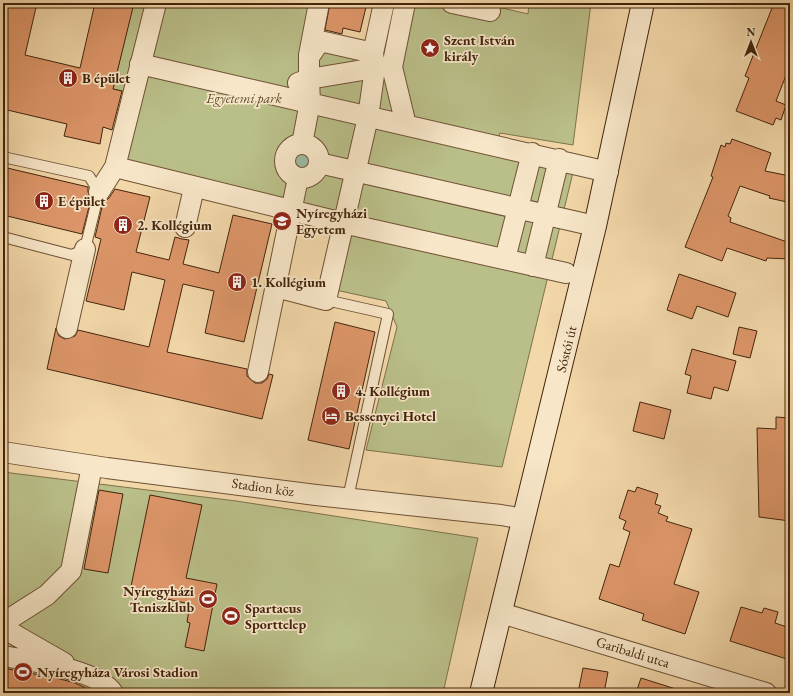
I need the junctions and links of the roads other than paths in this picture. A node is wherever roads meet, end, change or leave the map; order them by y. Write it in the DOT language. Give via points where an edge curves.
graph roads {
  1 [pos="156,3"];
  2 [pos="319,3"];
  3 [pos="384,3"];
  4 [pos="405,3"];
  5 [pos="452,3"];
  6 [pos="643,3"];
  7 [pos="491,7"];
  8 [pos="309,57"];
  9 [pos="379,62"];
  10 [pos="140,64"];
  11 [pos="309,79"];
  12 [pos="272,94"];
  13 [pos="310,102"];
  14 [pos="368,117"];
  15 [pos="406,125"];
  16 [pos="302,144"];
  17 [pos="532,153"];
  18 [pos="3,157"];
  19 [pos="559,159"];
  20 [pos="319,163"];
  21 [pos="115,167"];
  22 [pos="356,172"];
  23 [pos="608,172"];
  24 [pos="298,178"];
  25 [pos="194,188"];
  26 [pos="100,192"];
  27 [pos="518,209"];
  28 [pos="292,210"];
  29 [pos="546,215"];
  30 [pos="343,223"];
  31 [pos="595,226"];
  32 [pos="184,227"];
  33 [pos="3,237"];
  34 [pos="85,249"];
  35 [pos="505,259"];
  36 [pos="533,266"];
  37 [pos="566,273"];
  38 [pos="276,287"];
  39 [pos="326,300"];
  40 [pos="67,328"];
  41 [pos="258,372"];
  42 [pos="3,452"];
  43 [pos="92,466"];
  44 [pos="348,498"];
  45 [pos="524,519"];
  46 [pos="500,613"];
  47 [pos="3,623"];
  48 [pos="3,628"];
  49 [pos="3,656"];
  50 [pos="81,672"];
  51 [pos="113,693"];
  52 [pos="481,693"];
  53 [pos="766,693"];
  1 -- 10 [label="street"];
  2 -- 8 [label="street"];
  3 -- 9 [label="street"];
  4 -- 9 [label="street"];
  5 -- 7 [label="street"];
  6 -- 23 [label="main road, Sóstói út"];
  8 -- 9 [label="street" via="320,41"];
  8 -- 11 [label="street"];
  9 -- 11 [label="street"];
  9 -- 14 [label="street"];
  9 -- 15 [label="street"];
  10 -- 12 [label="street"];
  10 -- 21 [label="street"];
  11 -- 12 [label="street"];
  11 -- 13 [label="street"];
  12 -- 13 [label="street"];
  13 -- 14 [label="street"];
  13 -- 16 [label="street"];
  14 -- 15 [label="street"];
  14 -- 22 [label="street"];
  15 -- 17 [label="street"];
  16 -- 20 [label="street" via="317,152"];
  16 -- 24 [label="street" via="292,147 285,162 289,172"];
  17 -- 19 [label="street"];
  17 -- 27 [label="street"];
  18 -- 26 [label="lane" via="88,176"];
  19 -- 23 [label="street"];
  19 -- 29 [label="street"];
  20 -- 22 [label="street"];
  20 -- 24 [label="street" via="314,174"];
  21 -- 25 [label="street"];
  21 -- 26 [label="street"];
  22 -- 27 [label="street"];
  22 -- 30 [label="street"];
  23 -- 31 [label="main road, Sóstói út"];
  24 -- 28 [label="street"];
  25 -- 28 [label="street"];
  25 -- 32 [label="street"];
  26 -- 34 [label="lane"];
  27 -- 29 [label="street"];
  27 -- 35 [label="street"];
  28 -- 30 [label="street"];
  28 -- 38 [label="street"];
  29 -- 31 [label="street"];
  29 -- 36 [label="street"];
  30 -- 35 [label="street"];
  30 -- 39 [label="street"];
  31 -- 45 [label="main road, Sóstói út"];
  33 -- 34 [label="lane" via="72,255"];
  34 -- 40 [label="street"];
  35 -- 36 [label="street"];
  36 -- 37 [label="street"];
  38 -- 39 [label="street"];
  38 -- 41 [label="street"];
  39 -- 44 [label="lane" via="388,314"];
  42 -- 43 [label="street, Stadion köz"];
  43 -- 44 [label="street, Stadion köz"];
  43 -- 47 [label="street" via="71,571 47,595"];
  44 -- 45 [label="street, Stadion köz"];
  45 -- 46 [label="main road, Sóstói út"];
  46 -- 52 [label="main road, Sóstói út"];
  46 -- 53 [label="street, Garibaldi utca"];
  48 -- 50 [label="street"];
  49 -- 50 [label="street"];
  50 -- 51 [label="street" via="94,678"];
}
